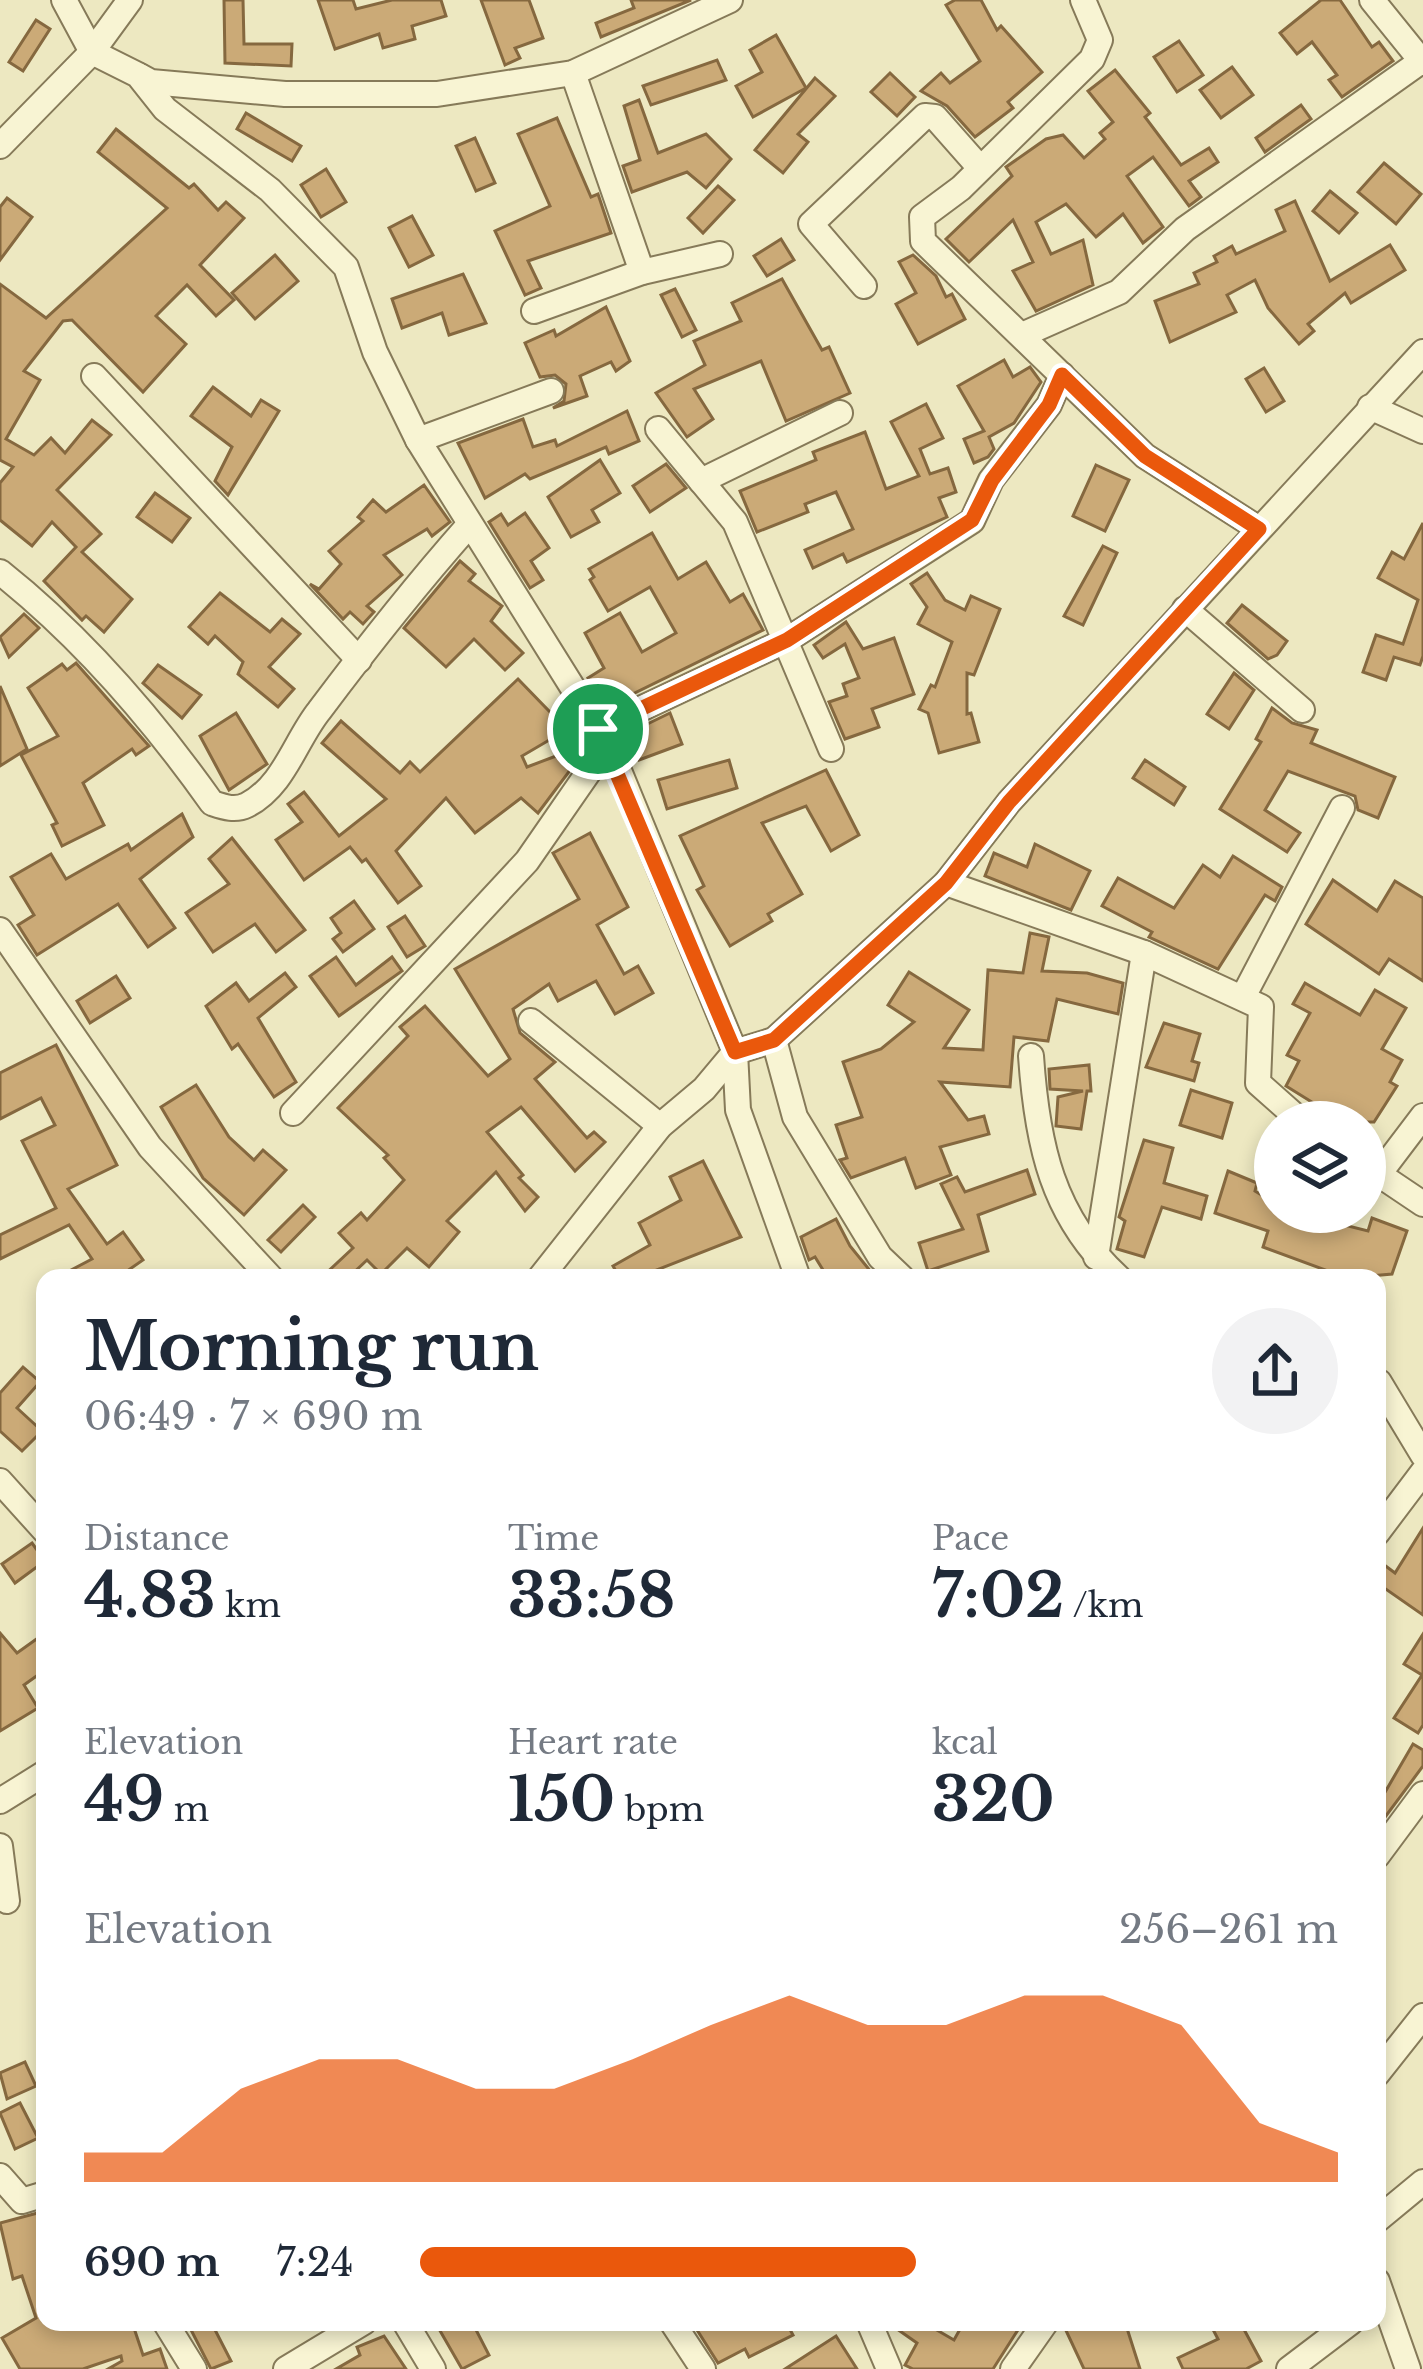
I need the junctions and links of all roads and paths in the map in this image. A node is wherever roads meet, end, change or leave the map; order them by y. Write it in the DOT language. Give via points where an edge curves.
graph roads {
  1 [pos="64,0"];
  2 [pos="130,0"];
  3 [pos="730,0"];
  4 [pos="1083,0"];
  5 [pos="1372,0"];
  6 [pos="92,52"];
  7 [pos="1422,63"];
  8 [pos="573,73"];
  9 [pos="137,75"];
  10 [pos="0,146"];
  11 [pos="980,168"];
  12 [pos="720,254"];
  13 [pos="642,272"];
  14 [pos="864,286"];
  15 [pos="534,311"];
  16 [pos="1022,335"];
  17 [pos="1423,352"];
  18 [pos="1062,375"];
  19 [pos="94,376"];
  20 [pos="551,391"];
  21 [pos="1370,407"];
  22 [pos="840,413"];
  23 [pos="658,429"];
  24 [pos="1423,431"];
  25 [pos="418,440"];
  26 [pos="701,481"];
  27 [pos="469,525"];
  28 [pos="1259,529"];
  29 [pos="0,572"];
  30 [pos="1185,609"];
  31 [pos="787,640"];
  32 [pos="359,660"];
  33 [pos="1302,710"];
  34 [pos="603,737"];
  35 [pos="831,749"];
  36 [pos="1342,808"];
  37 [pos="946,883"];
  38 [pos="0,930"];
  39 [pos="1144,953"];
  40 [pos="1243,998"];
  41 [pos="531,1021"];
  42 [pos="774,1040"];
  43 [pos="735,1052"];
  44 [pos="1031,1056"];
  45 [pos="1278,1101"];
  46 [pos="293,1113"];
  47 [pos="1423,1116"];
  48 [pos="660,1126"];
  49 [pos="1386,1154"];
  50 [pos="1386,1179"];
  51 [pos="1423,1204"];
  52 [pos="1096,1257"];
  53 [pos="263,1269"];
  54 [pos="547,1269"];
  55 [pos="795,1269"];
  56 [pos="893,1269"];
  57 [pos="1109,1269"];
  58 [pos="1386,1394"];
  59 [pos="1423,1455"];
  60 [pos="1423,1472"];
  61 [pos="0,1481"];
  62 [pos="36,1521"];
  63 [pos="1386,1521"];
  64 [pos="36,1779"];
  65 [pos="1423,1794"];
  66 [pos="0,1801"];
  67 [pos="1386,1844"];
  68 [pos="0,1846"];
  69 [pos="7,1900"];
  70 [pos="1423,2017"];
  71 [pos="1386,2063"];
  72 [pos="0,2176"];
  73 [pos="1423,2182"];
  74 [pos="36,2197"];
  75 [pos="1386,2213"];
  76 [pos="1386,2308"];
  77 [pos="171,2331"];
  78 [pos="349,2331"];
  79 [pos="410,2331"];
  80 [pos="678,2331"];
  81 [pos="873,2331"];
  82 [pos="1040,2331"];
  83 [pos="1339,2331"];
  84 [pos="1412,2359"];
  85 [pos="194,2369"];
  86 [pos="286,2369"];
  87 [pos="433,2369"];
  88 [pos="703,2369"];
  89 [pos="889,2369"];
  90 [pos="1013,2369"];
  91 [pos="1289,2369"];
  1 -- 6 [label="street"];
  2 -- 6 [label="street"];
  3 -- 8 [label="street"];
  4 -- 11 [label="street" via="1100,40 1092,59"];
  5 -- 7 [label="street"];
  6 -- 9 [label="street"];
  6 -- 10 [label="street"];
  7 -- 16 [label="street" via="1185,229 1119,292"];
  8 -- 9 [label="street" via="437,94 285,94"];
  8 -- 13 [label="street"];
  9 -- 25 [label="street" via="165,109 270,190 346,267"];
  11 -- 14 [label="street" via="935,117 925,116 811,224"];
  11 -- 16 [label="street" via="919,228 923,241"];
  12 -- 13 [label="street"];
  13 -- 15 [label="street"];
  16 -- 18 [label="street"];
  17 -- 21 [label="street"];
  18 -- 28 [label="street" via="1145,456"];
  18 -- 31 [label="street" via="972,520"];
  19 -- 32 [label="street"];
  20 -- 25 [label="street"];
  21 -- 24 [label="street"];
  21 -- 28 [label="street"];
  22 -- 26 [label="street"];
  23 -- 26 [label="street"];
  25 -- 27 [label="street"];
  26 -- 31 [label="street" via="735,522"];
  27 -- 32 [label="street"];
  27 -- 34 [label="street"];
  28 -- 30 [label="street"];
  29 -- 32 [label="street" via="52,613 133,700 212,803 232,809 249,805 291,762 314,716"];
  30 -- 33 [label="street"];
  30 -- 37 [label="street"];
  31 -- 34 [label="street"];
  31 -- 35 [label="street"];
  34 -- 43 [label="street"];
  34 -- 46 [label="street" via="526,861"];
  36 -- 40 [label="street"];
  37 -- 39 [label="street"];
  37 -- 42 [label="street"];
  38 -- 53 [label="street" via="150,1148"];
  39 -- 40 [label="street"];
  39 -- 52 [label="street"];
  40 -- 45 [label="street" via="1262,1007 1258,1083"];
  41 -- 48 [label="street"];
  42 -- 43 [label="street"];
  42 -- 56 [label="street" via="795,1118"];
  43 -- 48 [label="street"];
  43 -- 55 [label="street" via="738,1110"];
  44 -- 52 [label="street" via="1036,1125 1058,1199"];
  47 -- 49 [label="street"];
  48 -- 54 [label="street"];
  50 -- 51 [label="street"];
  52 -- 57 [label="street"];
  58 -- 59 [label="street"];
  60 -- 63 [label="street"];
  61 -- 62 [label="street"];
  64 -- 66 [label="street"];
  65 -- 67 [label="street"];
  68 -- 69 [label="street"];
  70 -- 71 [label="street"];
  72 -- 74 [label="street" via="22,2201"];
  73 -- 75 [label="street"];
  76 -- 84 [label="street"];
  77 -- 85 [label="street"];
  78 -- 86 [label="street"];
  79 -- 87 [label="street"];
  80 -- 88 [label="street"];
  81 -- 89 [label="street"];
  82 -- 90 [label="street"];
  83 -- 91 [label="street"];
}
